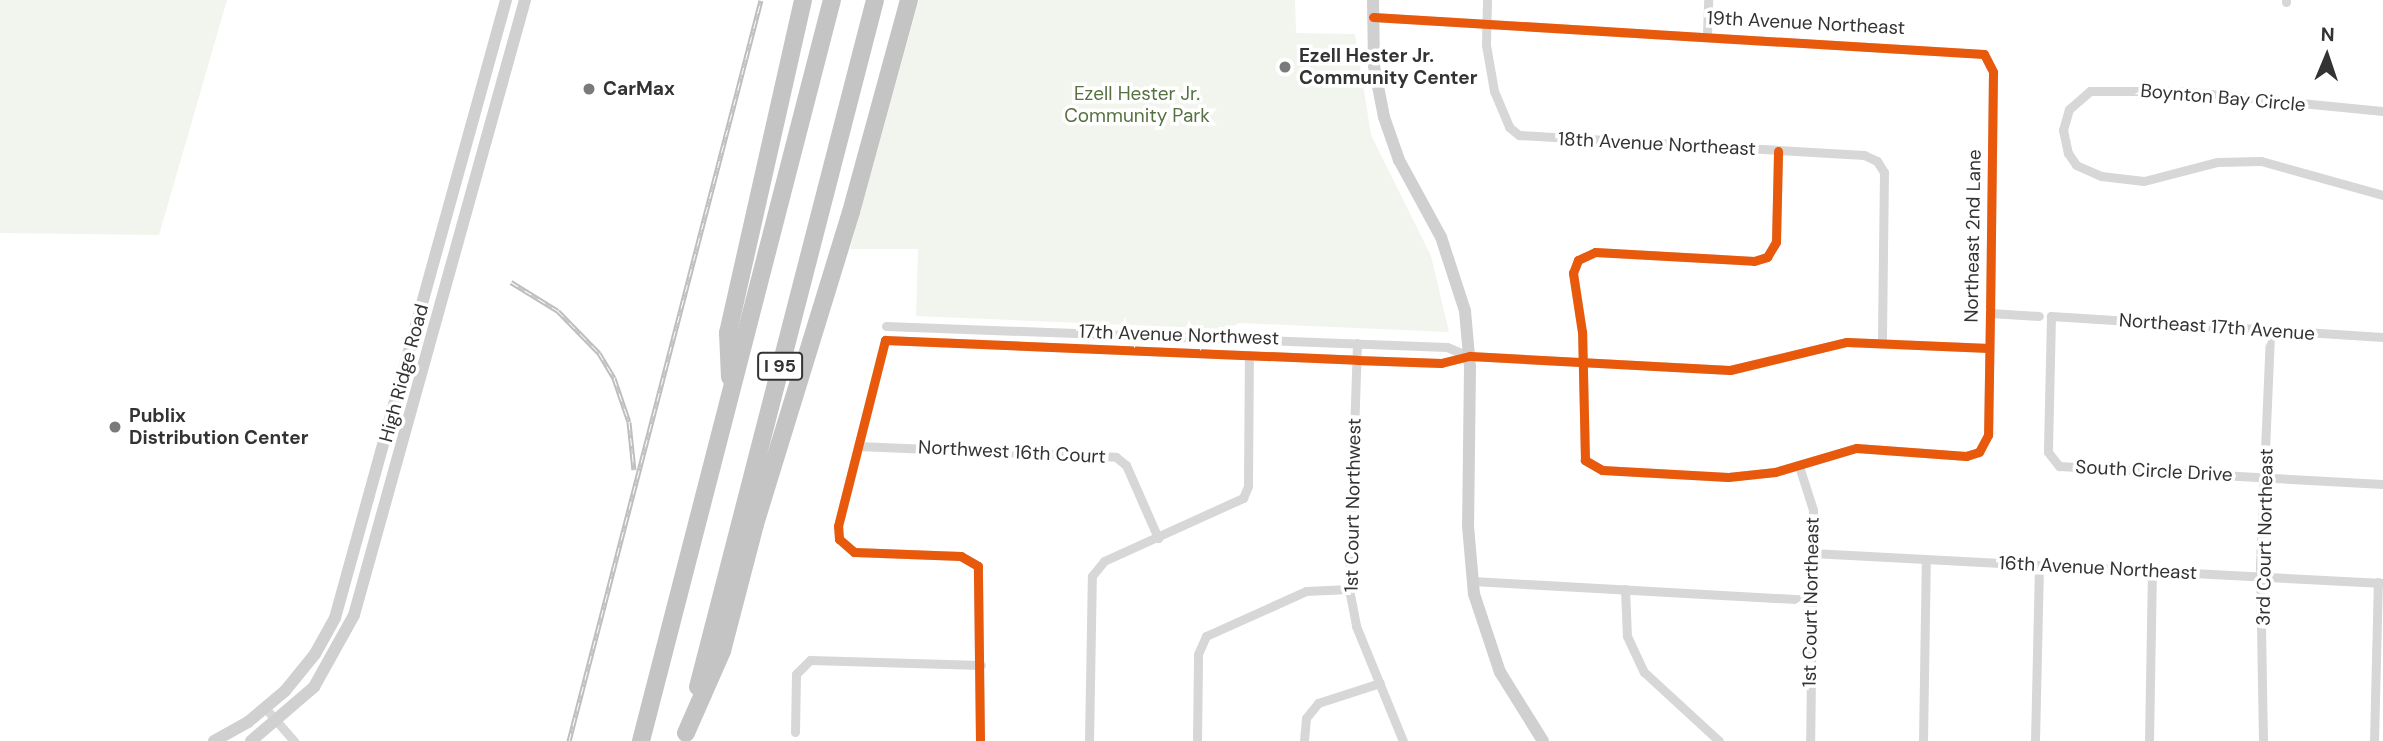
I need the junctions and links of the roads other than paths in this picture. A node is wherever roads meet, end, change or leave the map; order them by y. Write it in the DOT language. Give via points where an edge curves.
graph roads {
  1 [pos="506,0"];
  2 [pos="524,0"];
  3 [pos="803,0"];
  4 [pos="832,0"];
  5 [pos="874,0"];
  6 [pos="909,0"];
  7 [pos="1373,0"];
  8 [pos="1486,0"];
  9 [pos="1708,0"];
  10 [pos="1373,17"];
  11 [pos="1486,23"];
  12 [pos="1707,35"];
  13 [pos="1984,54"];
  14 [pos="2383,111"];
  15 [pos="1778,151"];
  16 [pos="2383,195"];
  17 [pos="440,242"];
  18 [pos="457,246"];
  19 [pos="1990,313"];
  20 [pos="2039,316"];
  21 [pos="886,326"];
  22 [pos="2270,333"];
  23 [pos="2383,337"];
  24 [pos="1882,342"];
  25 [pos="1357,343"];
  26 [pos="1989,348"];
  27 [pos="1250,355"];
  28 [pos="1470,356"];
  29 [pos="1357,360"];
  30 [pos="1583,362"];
  31 [pos="731,396"];
  32 [pos="392,418"];
  33 [pos="408,423"];
  34 [pos="858,446"];
  35 [pos="2052,462"];
  36 [pos="1799,466"];
  37 [pos="2265,476"];
  38 [pos="2383,484"];
  39 [pos="1158,538"];
  40 [pos="1812,553"];
  41 [pos="1926,559"];
  42 [pos="2039,565"];
  43 [pos="2152,571"];
  44 [pos="2262,576"];
  45 [pos="1472,581"];
  46 [pos="2380,582"];
  47 [pos="1349,589"];
  48 [pos="1625,589"];
  49 [pos="1812,600"];
  50 [pos="332,623"];
  51 [pos="348,630"];
  52 [pos="981,665"];
  53 [pos="1380,683"];
  54 [pos="266,709"];
  55 [pos="278,722"];
  56 [pos="795,732"];
  57 [pos="685,737"];
  58 [pos="214,741"];
  59 [pos="251,741"];
  60 [pos="295,741"];
  61 [pos="641,741"];
  62 [pos="980,741"];
  63 [pos="1089,741"];
  64 [pos="1196,741"];
  65 [pos="1304,741"];
  66 [pos="1404,741"];
  67 [pos="1543,741"];
  68 [pos="1719,741"];
  69 [pos="1810,741"];
  70 [pos="1923,741"];
  71 [pos="2035,741"];
  72 [pos="2149,741"];
  73 [pos="2263,741"];
  74 [pos="2374,741"];
  1 -- 17 [label="street, High Ridge Road"];
  2 -- 18 [label="street, High Ridge Road"];
  3 -- 31 [label="highway" via="728,333"];
  4 -- 31 [label="highway, I 95"];
  5 -- 57 [label="highway, I 95"];
  6 -- 57 [label="highway" via="722,652"];
  7 -- 10 [label="street"];
  8 -- 11 [label="street"];
  9 -- 12 [label="street"];
  10 -- 11 [label="street, 19th Avenue Northeast"];
  10 -- 28 [label="street" via="1374,66 1384,117 1399,160 1451,261 1465,311"];
  11 -- 12 [label="street, 19th Avenue Northeast"];
  11 -- 15 [label="street, 18th Avenue Northeast" via="1494,91 1509,127 1519,135"];
  12 -- 13 [label="street, 19th Avenue Northeast"];
  13 -- 19 [label="street, Northeast 2nd Lane" via="1993,72"];
  14 -- 16 [label="street, Boynton Bay Circle" via="2179,91 2090,91 2069,109 2063,131 2076,165 2101,176 2144,181 2217,162 2262,161"];
  15 -- 24 [label="street, 18th Avenue Northeast" via="1864,155 1877,160 1884,172"];
  15 -- 30 [label="street" via="1776,242 1767,257 1754,261 1583,255 1573,273"];
  17 -- 18 [label="street"];
  17 -- 32 [label="street, High Ridge Road"];
  18 -- 33 [label="street, High Ridge Road"];
  19 -- 20 [label="street"];
  19 -- 26 [label="street, Northeast 2nd Lane"];
  21 -- 25 [label="street, 17th Avenue Northwest"];
  22 -- 23 [label="street, Northeast 17th Avenue"];
  22 -- 35 [label="street, Northeast 17th Avenue" via="2242,325 2051,316 2048,452"];
  22 -- 37 [label="street, 3rd Court Northeast"];
  24 -- 26 [label="street"];
  24 -- 30 [label="street" via="1824,345 1737,370"];
  25 -- 28 [label="street, 17th Avenue Northwest" via="1447,347"];
  25 -- 29 [label="street, 1st Court Northwest"];
  26 -- 36 [label="street, Northeast 2nd Lane" via="1988,435 1983,447 1972,455 1856,448"];
  27 -- 29 [label="street, 17th Avenue Northwest"];
  27 -- 34 [label="street, 17th Avenue Northwest" via="885,340"];
  27 -- 39 [label="street" via="1247,492 1239,503"];
  28 -- 29 [label="street, 17th Avenue Northwest" via="1441,363"];
  28 -- 30 [label="street"];
  28 -- 45 [label="street" via="1468,526"];
  29 -- 47 [label="street, 1st Court Northwest"];
  30 -- 36 [label="street" via="1583,454 1590,465 1602,470 1728,477"];
  31 -- 61 [label="highway, I 95"];
  32 -- 33 [label="street"];
  32 -- 50 [label="street, High Ridge Road"];
  33 -- 51 [label="street, High Ridge Road"];
  34 -- 39 [label="street, Northwest 16th Court" via="1116,457 1126,466"];
  34 -- 52 [label="street" via="838,526 842,545 854,552 961,556 974,561 982,579"];
  35 -- 37 [label="street, South Circle Drive"];
  36 -- 40 [label="street, 1st Court Northeast" via="1812,503"];
  37 -- 38 [label="street, South Circle Drive"];
  37 -- 44 [label="street, 3rd Court Northeast"];
  39 -- 63 [label="street" via="1104,561 1092,576"];
  40 -- 41 [label="street, 16th Avenue Northeast"];
  40 -- 49 [label="street, 1st Court Northeast"];
  41 -- 42 [label="street, 16th Avenue Northeast"];
  41 -- 70 [label="street"];
  42 -- 43 [label="street, 16th Avenue Northeast"];
  42 -- 71 [label="street"];
  43 -- 44 [label="street, 16th Avenue Northeast"];
  43 -- 72 [label="street"];
  44 -- 46 [label="street, 16th Avenue Northeast"];
  44 -- 73 [label="street, 3rd Court Northeast"];
  45 -- 48 [label="street"];
  45 -- 67 [label="street" via="1500,672"];
  46 -- 74 [label="street"];
  47 -- 53 [label="street, 1st Court Northwest" via="1356,626"];
  47 -- 64 [label="street" via="1307,591 1211,632 1199,648"];
  48 -- 49 [label="street"];
  48 -- 68 [label="street" via="1628,636 1644,672"];
  49 -- 69 [label="street, 1st Court Northeast"];
  50 -- 51 [label="street"];
  50 -- 54 [label="street, High Ridge Road" via="300,675"];
  51 -- 55 [label="street, High Ridge Road" via="324,673"];
  52 -- 56 [label="street" via="810,660 796,674"];
  52 -- 62 [label="street"];
  53 -- 65 [label="street" via="1318,703 1306,718"];
  53 -- 66 [label="street, 1st Court Northwest"];
  54 -- 55 [label="street"];
  54 -- 58 [label="street, High Ridge Road"];
  55 -- 59 [label="street, High Ridge Road"];
  55 -- 60 [label="street"];
}
